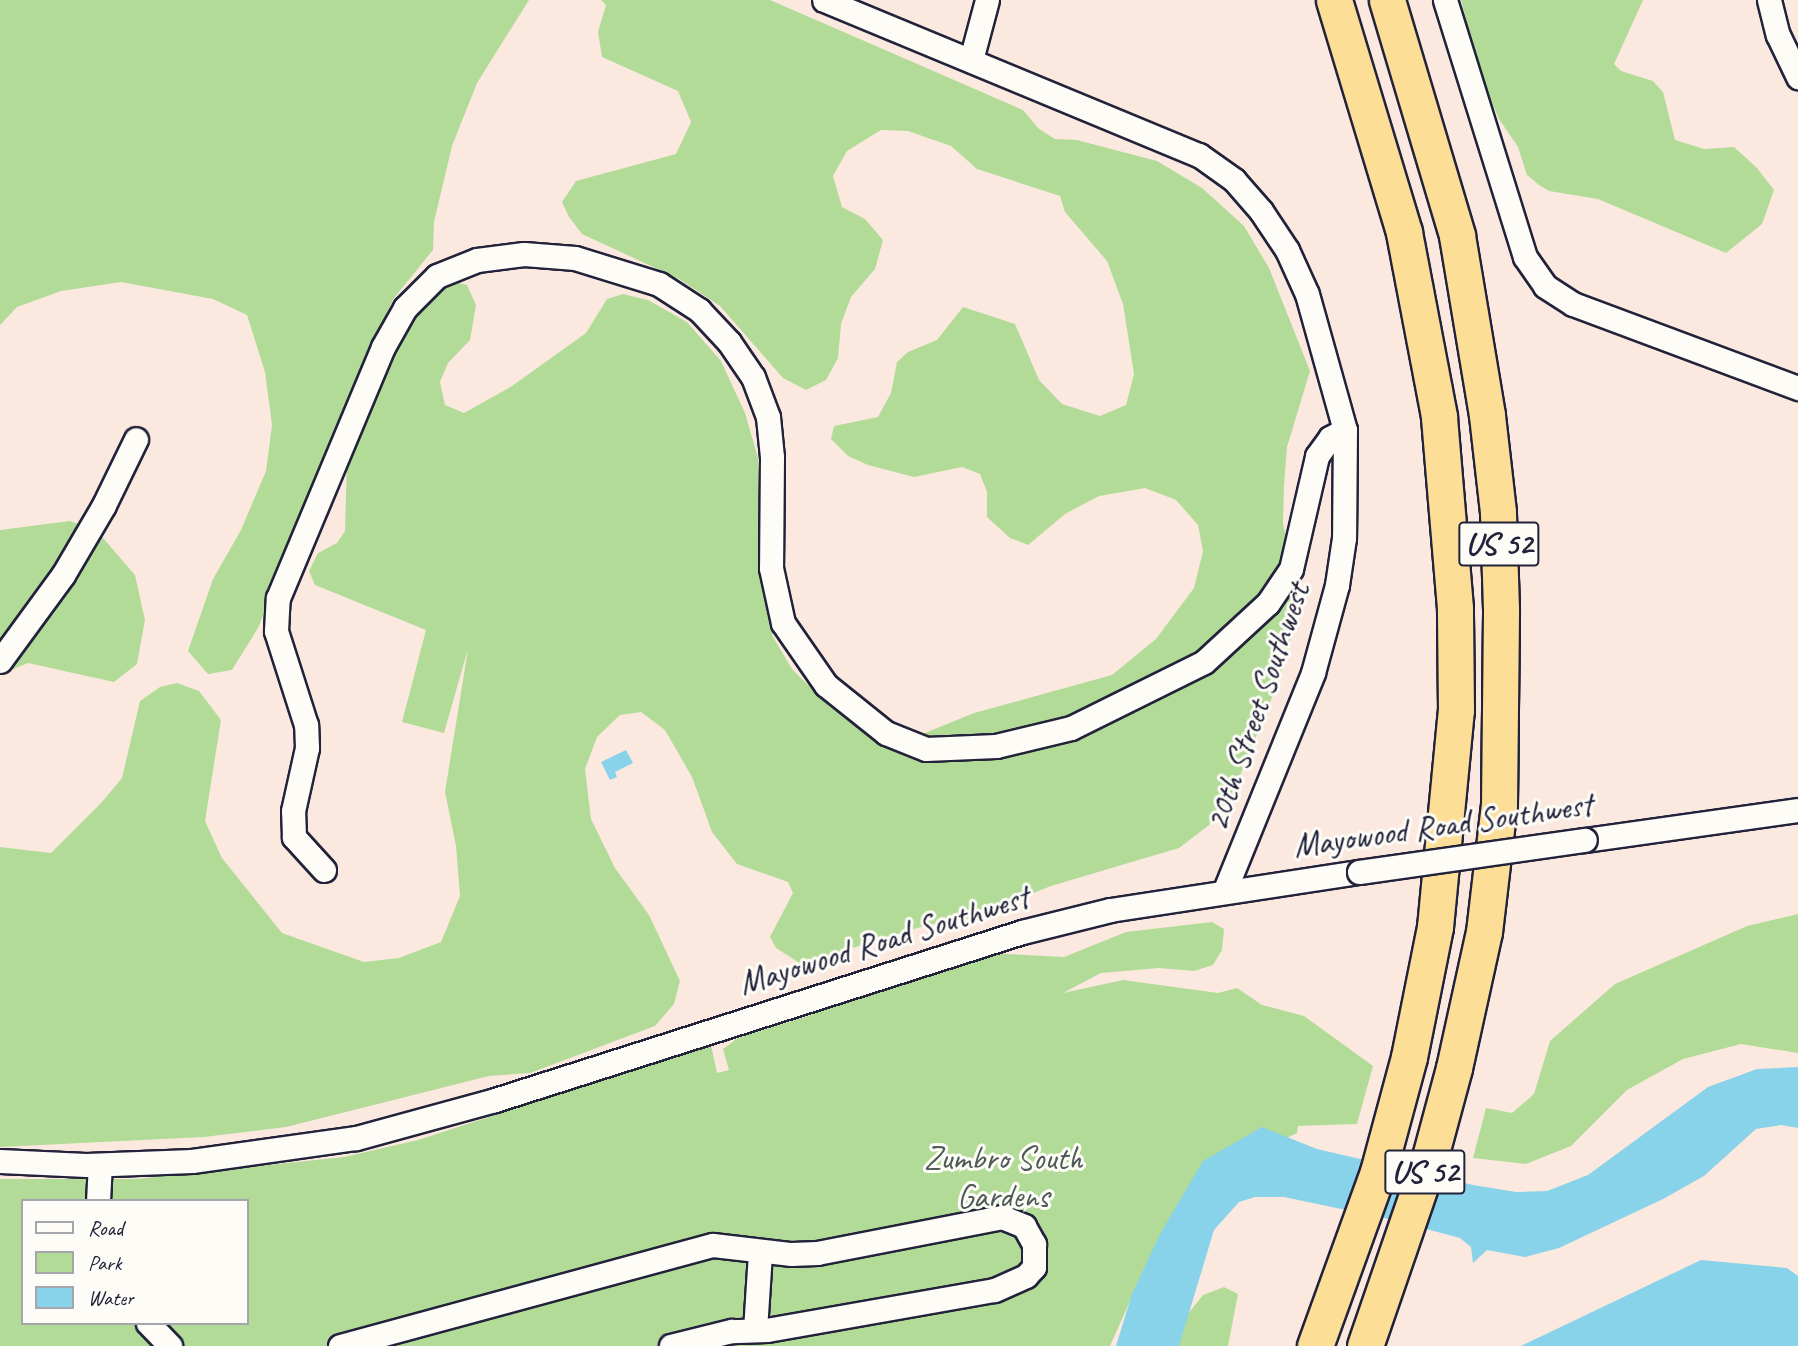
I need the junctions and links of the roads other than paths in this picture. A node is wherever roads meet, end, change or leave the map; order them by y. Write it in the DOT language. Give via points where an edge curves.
graph roads {
  1 [pos="824,0"];
  2 [pos="987,0"];
  3 [pos="1334,0"];
  4 [pos="1387,0"];
  5 [pos="1445,0"];
  6 [pos="1769,0"];
  7 [pos="971,60"];
  8 [pos="1798,77"];
  9 [pos="1798,388"];
  10 [pos="1345,430"];
  11 [pos="136,439"];
  12 [pos="0,661"];
  13 [pos="1798,810"];
  14 [pos="324,870"];
  15 [pos="1225,890"];
  16 [pos="0,1161"];
  17 [pos="100,1165"];
  18 [pos="98,1199"];
  19 [pos="760,1252"];
  20 [pos="150,1325"];
  21 [pos="765,1335"];
  22 [pos="170,1346"];
  23 [pos="340,1346"];
  24 [pos="671,1346"];
  25 [pos="1315,1346"];
  26 [pos="1365,1346"];
  1 -- 7 [label="street, 20th Street Southwest"];
  2 -- 7 [label="street"];
  3 -- 25 [label="highway, US 52" via="1404,232 1439,416 1449,500 1456,710 1435,927 1409,1057 1349,1259"];
  4 -- 26 [label="highway, US 52" via="1457,235 1487,415 1498,512 1499,805 1484,932 1454,1068 1392,1275"];
  5 -- 9 [label="street" via="1525,257 1545,286 1573,304"];
  6 -- 8 [label="street" via="1778,35"];
  7 -- 10 [label="street, 20th Street Southwest" via="1199,155 1234,180 1261,211 1302,283 1324,345"];
  10 -- 14 [label="street" via="1330,438 1317,456 1291,569 1268,603 1231,641 1143,696 1071,728 996,746 926,749 886,733 835,694 783,624 771,568 768,417 752,377 729,342 699,310 659,284 575,258 524,254 477,260 438,276 405,308 383,347 278,598 276,631 306,737 293,811 294,837"];
  10 -- 15 [label="street, 20th Street Southwest" via="1344,538 1326,630"];
  11 -- 12 [label="street" via="63,575"];
  13 -- 15 [label="street, Mayowood Road Southwest, bridge"];
  15 -- 17 [label="street, Mayowood Road Southwest" via="1022,932 495,1100 356,1138 192,1161"];
  16 -- 17 [label="street, Mayowood Road Southwest"];
  17 -- 18 [label="street"];
  19 -- 21 [label="street"];
  19 -- 21 [label="street" via="817,1253 1002,1217 1024,1226 1036,1256 1026,1276 994,1290"];
  19 -- 23 [label="street" via="713,1245"];
  20 -- 22 [label="street"];
  21 -- 24 [label="street" via="731,1331"];
}
